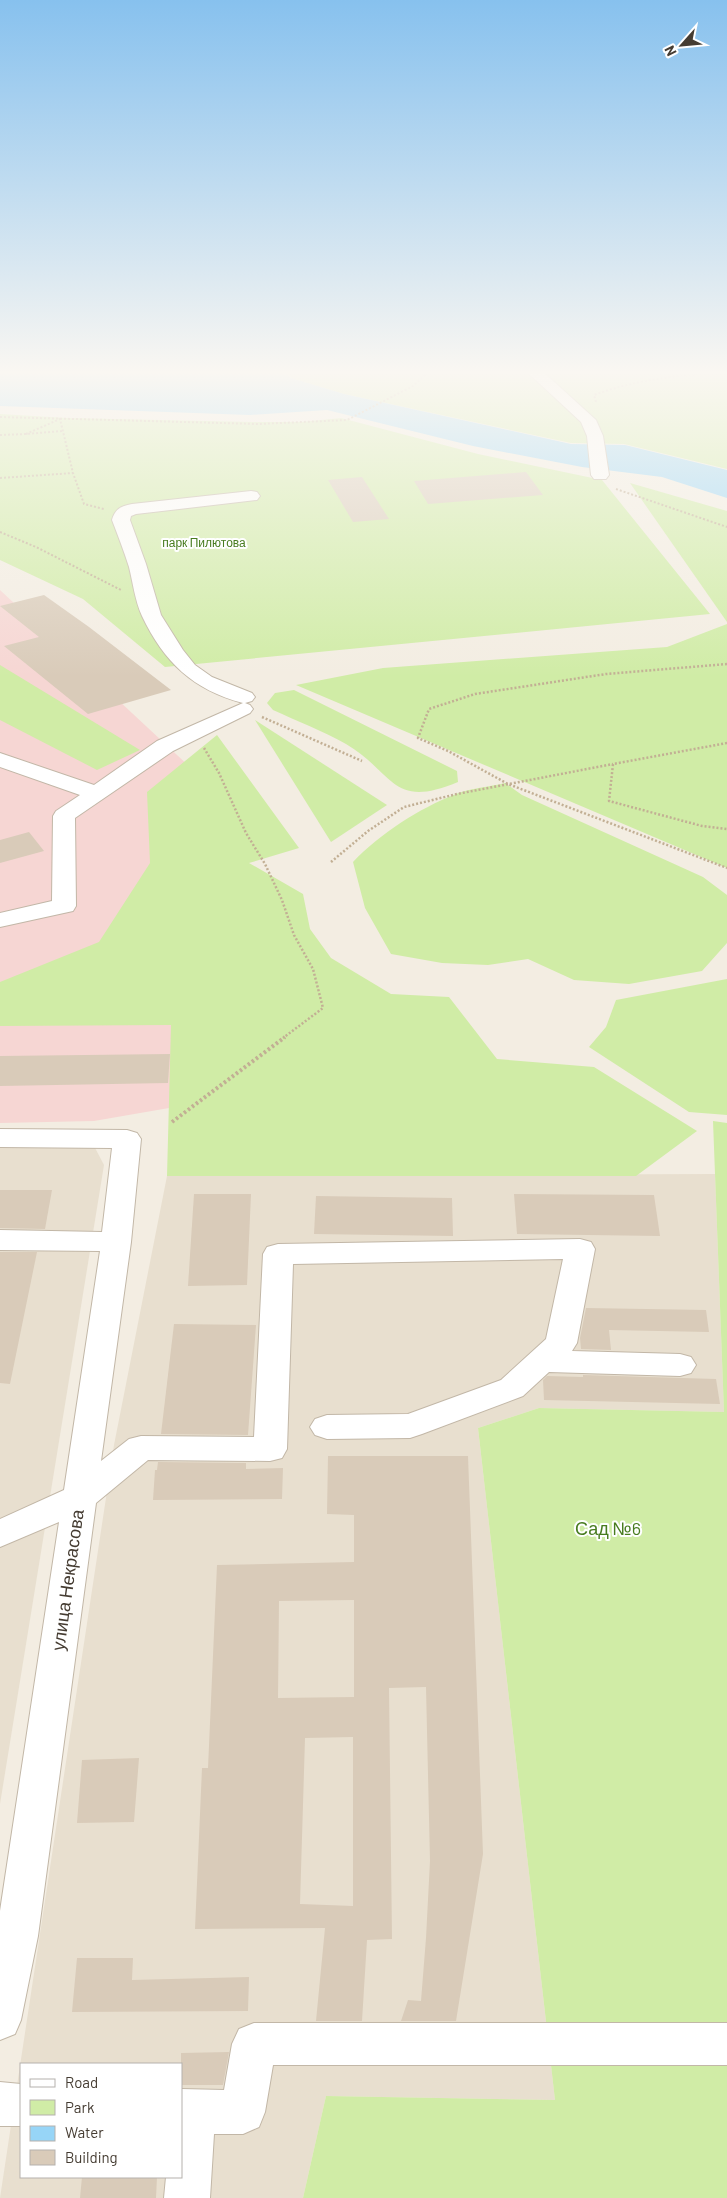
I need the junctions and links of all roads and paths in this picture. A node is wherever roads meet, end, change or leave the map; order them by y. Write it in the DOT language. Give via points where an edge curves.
graph roads {
  1 [pos="600,472"];
  2 [pos="73,473"];
  3 [pos="600,475"];
  4 [pos="0,478"];
  5 [pos="616,489"];
  6 [pos="251,496"];
  7 [pos="123,513"];
  8 [pos="727,526"];
  9 [pos="0,532"];
  10 [pos="127,594"];
  11 [pos="727,664"];
  12 [pos="244,703"];
  13 [pos="194,732"];
  14 [pos="727,743"];
  15 [pos="0,760"];
  16 [pos="362,761"];
  17 [pos="613,764"];
  18 [pos="508,784"];
  19 [pos="97,793"];
  20 [pos="727,829"];
  21 [pos="331,862"];
  22 [pos="727,868"];
  23 [pos="0,920"];
  24 [pos="172,1122"];
  25 [pos="0,1138"];
  26 [pos="0,1240"];
  27 [pos="116,1242"];
  28 [pos="541,1361"];
  29 [pos="680,1365"];
  30 [pos="327,1427"];
  31 [pos="79,1498"];
  32 [pos="0,1534"];
  33 [pos="9,1938"];
  34 [pos="0,2020"];
  35 [pos="727,2044"];
  36 [pos="0,2104"];
  37 [pos="20,2105"];
  38 [pos="187,2111"];
  39 [pos="186,2198"];
  1 -- 3 [label="street"];
  2 -- 4 [label="path"];
  2 -- 7 [label="path" via="84,504"];
  5 -- 8 [label="path"];
  6 -- 7 [label="street" via="132,509"];
  7 -- 12 [label="street" via="121,520 151,615 175,653 204,682"];
  9 -- 10 [label="path"];
  11 -- 18 [label="path" via="606,674 475,694 429,709 418,738"];
  12 -- 13 [label="street"];
  12 -- 16 [label="path"];
  13 -- 19 [label="street" via="165,746"];
  13 -- 24 [label="path" via="219,773 282,900 294,935 313,969 323,1008"];
  14 -- 17 [label="path"];
  15 -- 19 [label="street"];
  17 -- 18 [label="path"];
  17 -- 20 [label="path" via="609,801 702,826"];
  18 -- 21 [label="path" via="404,807"];
  18 -- 22 [label="path"];
  19 -- 23 [label="street" via="64,816 64,906"];
  25 -- 27 [label="street, улица Некрасова" via="126,1139"];
  26 -- 27 [label="street"];
  27 -- 31 [label="street, улица Некрасова"];
  28 -- 29 [label="street"];
  28 -- 30 [label="street" via="512,1388 410,1426"];
  28 -- 31 [label="street" via="561,1343 580,1249 278,1254 270,1449 141,1448"];
  31 -- 32 [label="street"];
  31 -- 33 [label="street, улица Некрасова"];
  33 -- 34 [label="street, улица Некрасова"];
  35 -- 38 [label="street" via="254,2044 243,2112"];
  36 -- 37 [label="street"];
  38 -- 39 [label="street"];
}
